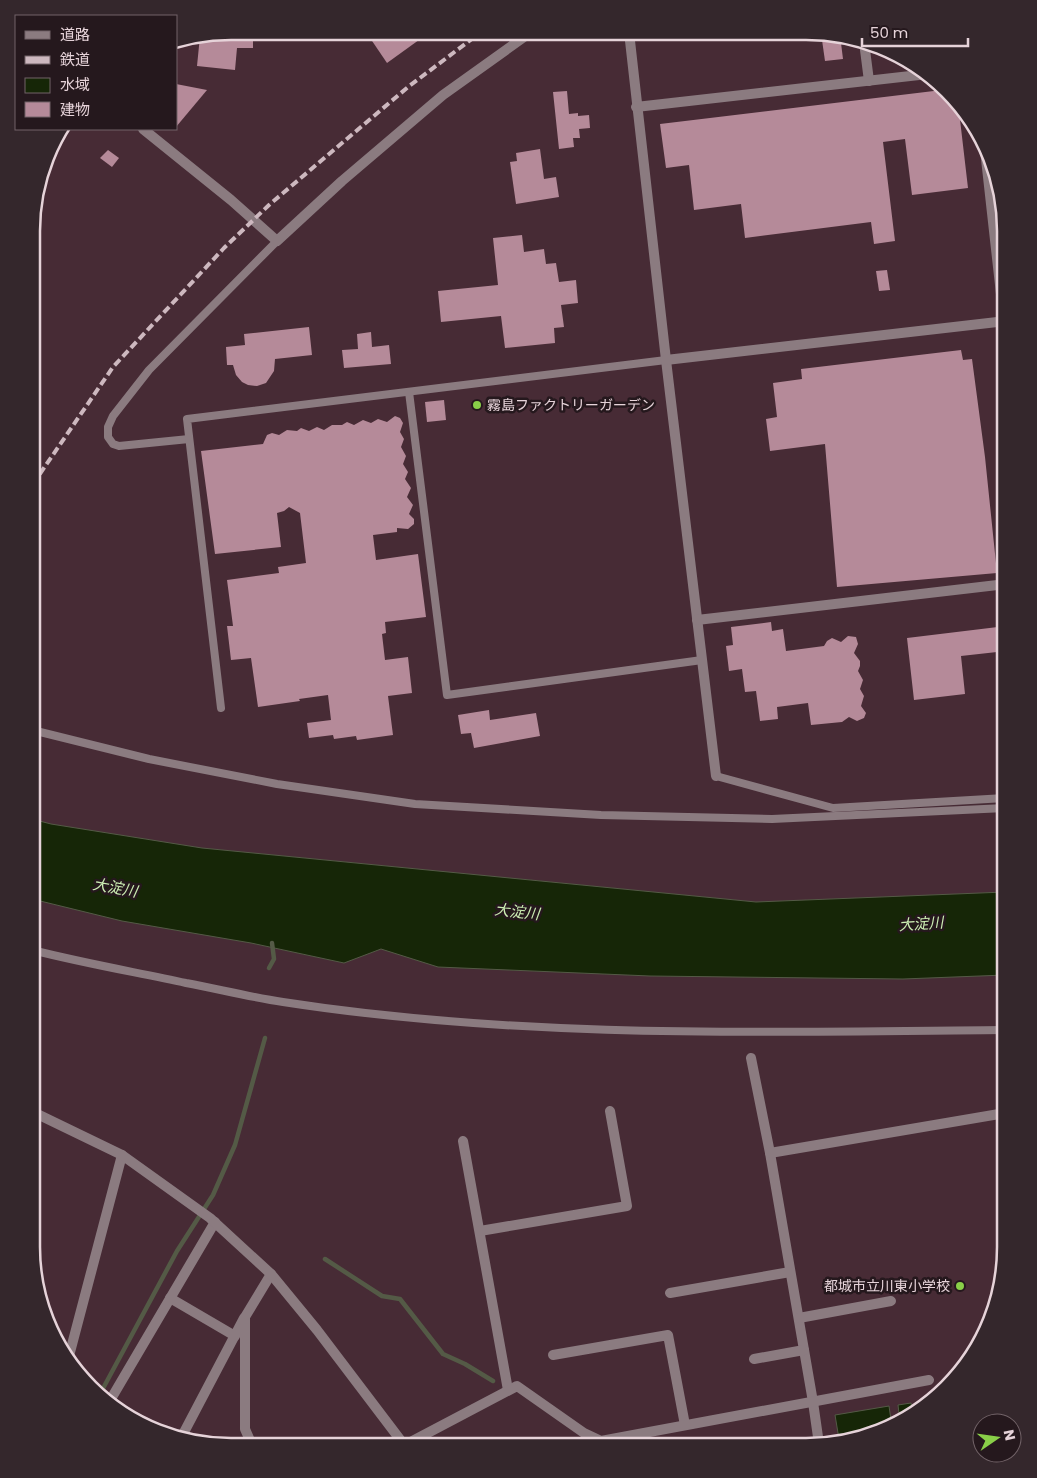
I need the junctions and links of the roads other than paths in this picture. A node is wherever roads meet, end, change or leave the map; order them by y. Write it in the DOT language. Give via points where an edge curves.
graph roads {
  1 [pos="520,40"];
  2 [pos="630,40"];
  3 [pos="865,49"];
  4 [pos="916,75"];
  5 [pos="869,81"];
  6 [pos="636,107"];
  7 [pos="144,130"];
  8 [pos="988,173"];
  9 [pos="277,241"];
  10 [pos="997,252"];
  11 [pos="997,322"];
  12 [pos="666,360"];
  13 [pos="409,392"];
  14 [pos="190,439"];
  15 [pos="997,585"];
  16 [pos="697,620"];
  17 [pos="702,660"];
  18 [pos="221,708"];
  19 [pos="40,732"];
  20 [pos="716,776"];
  21 [pos="997,799"];
  22 [pos="997,808"];
  23 [pos="40,952"];
  24 [pos="997,1030"];
  25 [pos="751,1058"];
  26 [pos="610,1111"];
  27 [pos="997,1114"];
  28 [pos="40,1115"];
  29 [pos="463,1141"];
  30 [pos="770,1153"];
  31 [pos="122,1155"];
  32 [pos="212,1220"];
  33 [pos="480,1231"];
  34 [pos="790,1272"];
  35 [pos="271,1274"];
  36 [pos="670,1293"];
  37 [pos="170,1298"];
  38 [pos="891,1301"];
  39 [pos="245,1317"];
  40 [pos="798,1318"];
  41 [pos="235,1336"];
  42 [pos="69,1347"];
  43 [pos="804,1350"];
  44 [pos="553,1355"];
  45 [pos="754,1359"];
  46 [pos="929,1380"];
  47 [pos="508,1390"];
  48 [pos="113,1396"];
  49 [pos="813,1402"];
  50 [pos="685,1425"];
  51 [pos="184,1432"];
  52 [pos="249,1438"];
  53 [pos="399,1438"];
  54 [pos="417,1438"];
  55 [pos="592,1438"];
  56 [pos="624,1438"];
  57 [pos="818,1438"];
  1 -- 9 [label="street" via="443,95"];
  2 -- 6 [label="street"];
  3 -- 5 [label="street"];
  4 -- 5 [label="street"];
  5 -- 6 [label="street"];
  6 -- 12 [label="street"];
  7 -- 9 [label="street"];
  8 -- 10 [label="street"];
  9 -- 14 [label="lane" via="149,370 108,427 108,437 119,446"];
  11 -- 12 [label="street"];
  12 -- 13 [label="lane"];
  12 -- 16 [label="street"];
  13 -- 14 [label="lane" via="187,419"];
  13 -- 17 [label="lane" via="447,695"];
  14 -- 18 [label="lane"];
  15 -- 16 [label="street"];
  16 -- 17 [label="street"];
  17 -- 20 [label="street"];
  19 -- 22 [label="lane" via="149,759 277,784 415,804 601,815 772,819"];
  20 -- 21 [label="lane" via="834,808"];
  23 -- 24 [label="lane" via="282,1002 515,1026 636,1031"];
  25 -- 30 [label="street"];
  26 -- 33 [label="street" via="627,1206"];
  27 -- 30 [label="street"];
  28 -- 31 [label="street"];
  29 -- 33 [label="street"];
  30 -- 34 [label="street"];
  31 -- 32 [label="street"];
  31 -- 42 [label="street"];
  32 -- 35 [label="street"];
  32 -- 37 [label="street"];
  33 -- 47 [label="street"];
  34 -- 36 [label="street"];
  34 -- 40 [label="street"];
  35 -- 39 [label="street"];
  35 -- 53 [label="street"];
  37 -- 41 [label="street"];
  37 -- 48 [label="street"];
  38 -- 40 [label="street"];
  39 -- 41 [label="street"];
  39 -- 52 [label="street" via="245,1428"];
  40 -- 43 [label="street"];
  41 -- 51 [label="street"];
  43 -- 45 [label="street"];
  43 -- 49 [label="street"];
  44 -- 50 [label="street" via="668,1335"];
  46 -- 49 [label="street"];
  47 -- 54 [label="street"];
  47 -- 55 [label="street" via="517,1386"];
  49 -- 50 [label="street"];
  49 -- 57 [label="street"];
  50 -- 56 [label="street"];
}
